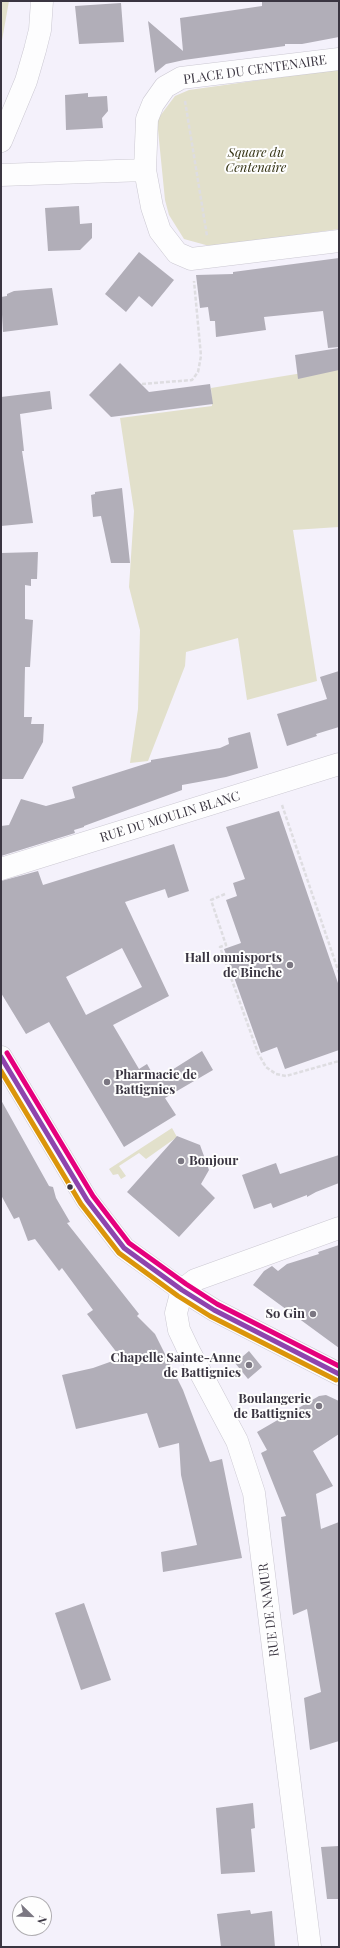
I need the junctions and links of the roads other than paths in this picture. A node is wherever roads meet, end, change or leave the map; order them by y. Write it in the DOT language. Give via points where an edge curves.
graph roads {
  1 [pos="42,1"];
  2 [pos="339,59"];
  3 [pos="1,141"];
  4 [pos="145,170"];
  5 [pos="1,175"];
  6 [pos="339,241"];
  7 [pos="339,764"];
  8 [pos="1,869"];
  9 [pos="1,1057"];
  10 [pos="339,1228"];
  11 [pos="182,1290"];
  12 [pos="339,1374"];
  13 [pos="310,1947"];
  1 -- 3 [label="street" via="36,50"];
  2 -- 4 [label="street, PLACE DU CENTENAIRE" via="181,78 165,87 147,119"];
  4 -- 5 [label="street"];
  4 -- 6 [label="street, PLACE DU CENTENAIRE" via="152,207 160,231 177,252 201,258"];
  7 -- 8 [label="street, RUE DU MOULIN BLANC"];
  9 -- 11 [label="street" via="87,1200 124,1248"];
  10 -- 11 [label="street" via="195,1280"];
  11 -- 12 [label="street" via="240,1325"];
  11 -- 13 [label="street, RUE DE NAMUR" via="176,1313 179,1330 237,1442 254,1493"];
}
